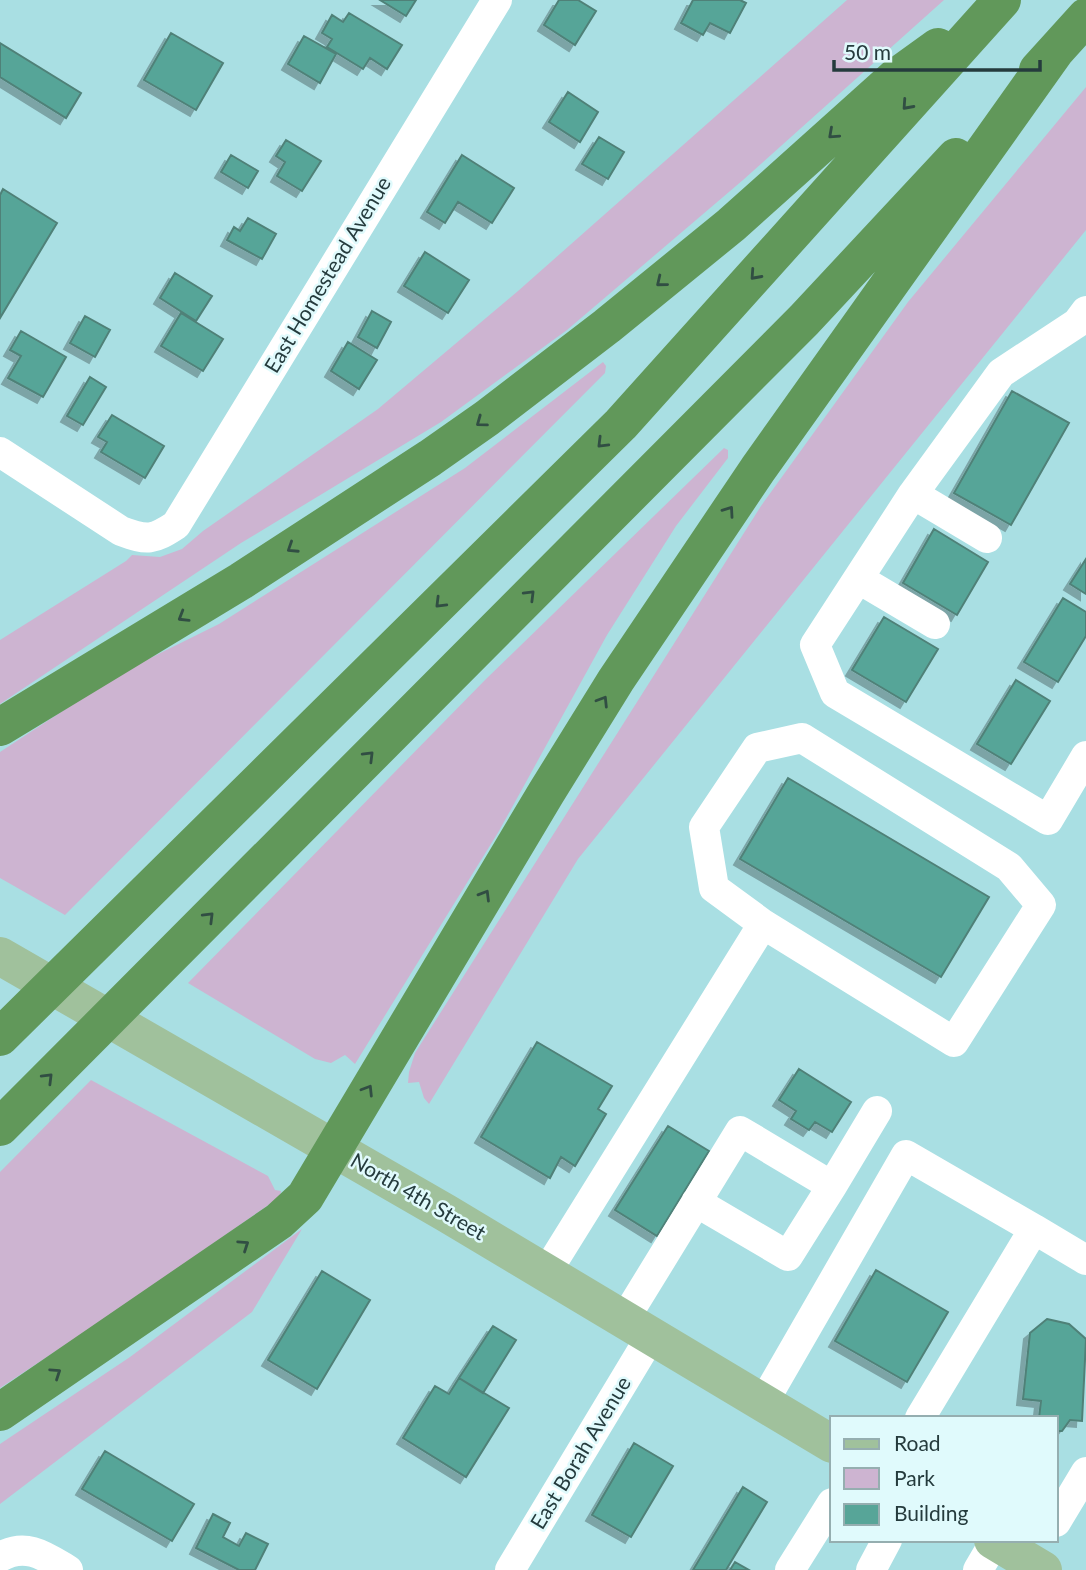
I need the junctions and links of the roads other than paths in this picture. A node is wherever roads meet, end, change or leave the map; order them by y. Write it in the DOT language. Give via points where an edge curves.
graph roads {
  1 [pos="497,0"];
  2 [pos="1002,0"];
  3 [pos="1086,17"];
  4 [pos="1056,50"];
  5 [pos="1086,312"];
  6 [pos="0,452"];
  7 [pos="913,494"];
  8 [pos="987,538"];
  9 [pos="859,579"];
  10 [pos="935,624"];
  11 [pos="0,727"];
  12 [pos="1086,756"];
  13 [pos="764,924"];
  14 [pos="0,956"];
  15 [pos="0,1037"];
  16 [pos="877,1111"];
  17 [pos="0,1127"];
  18 [pos="332,1148"];
  19 [pos="832,1186"];
  20 [pos="696,1202"];
  21 [pos="1034,1229"];
  22 [pos="1086,1260"];
  23 [pos="545,1273"];
  24 [pos="637,1328"];
  25 [pos="763,1403"];
  26 [pos="0,1412"];
  27 [pos="921,1416"];
  28 [pos="830,1443"];
  29 [pos="1086,1472"];
  30 [pos="830,1506"];
  31 [pos="1058,1519"];
  32 [pos="886,1542"];
  33 [pos="988,1550"];
  34 [pos="6,1554"];
  35 [pos="1040,1558"];
  36 [pos="68,1570"];
  37 [pos="510,1570"];
  38 [pos="790,1570"];
  39 [pos="871,1570"];
  1 -- 6 [label="street, East Homestead Avenue" via="176,525 149,538 121,531"];
  2 -- 11 [label="highway, one-way" via="895,78 731,225 488,418 241,582"];
  2 -- 15 [label="highway, one-way" via="621,424"];
  3 -- 4 [label="highway"];
  17 -- 4 [label="highway, one-way" via="804,320"];
  18 -- 4 [label="highway, one-way" via="616,680 750,480"];
  5 -- 7 [label="street" via="1077,323 1000,373"];
  7 -- 8 [label="street"];
  7 -- 9 [label="street"];
  9 -- 10 [label="street"];
  9 -- 12 [label="street" via="815,645 835,693 1048,820"];
  13 -- 13 [label="street" via="954,1042 1041,905 1009,867 802,738 757,748 704,827 714,888"];
  13 -- 23 [label="street"];
  14 -- 18 [label="main road, North 4th Street"];
  16 -- 19 [label="street"];
  18 -- 23 [label="main road, North 4th Street"];
  26 -- 18 [label="highway, one-way" via="279,1221 305,1197"];
  19 -- 20 [label="street" via="788,1256"];
  19 -- 20 [label="street, East Borah Avenue" via="740,1131"];
  20 -- 24 [label="street, East Borah Avenue"];
  21 -- 22 [label="street"];
  21 -- 25 [label="street" via="906,1155"];
  21 -- 27 [label="street"];
  23 -- 24 [label="main road, North 4th Street"];
  24 -- 25 [label="main road, North 4th Street"];
  24 -- 37 [label="street, East Borah Avenue"];
  25 -- 28 [label="main road, North 4th Street"];
  29 -- 31 [label="street"];
  30 -- 38 [label="street"];
  32 -- 39 [label="street"];
  33 -- 35 [label="main road"];
  34 -- 36 [label="street" via="26,1549"];
}
